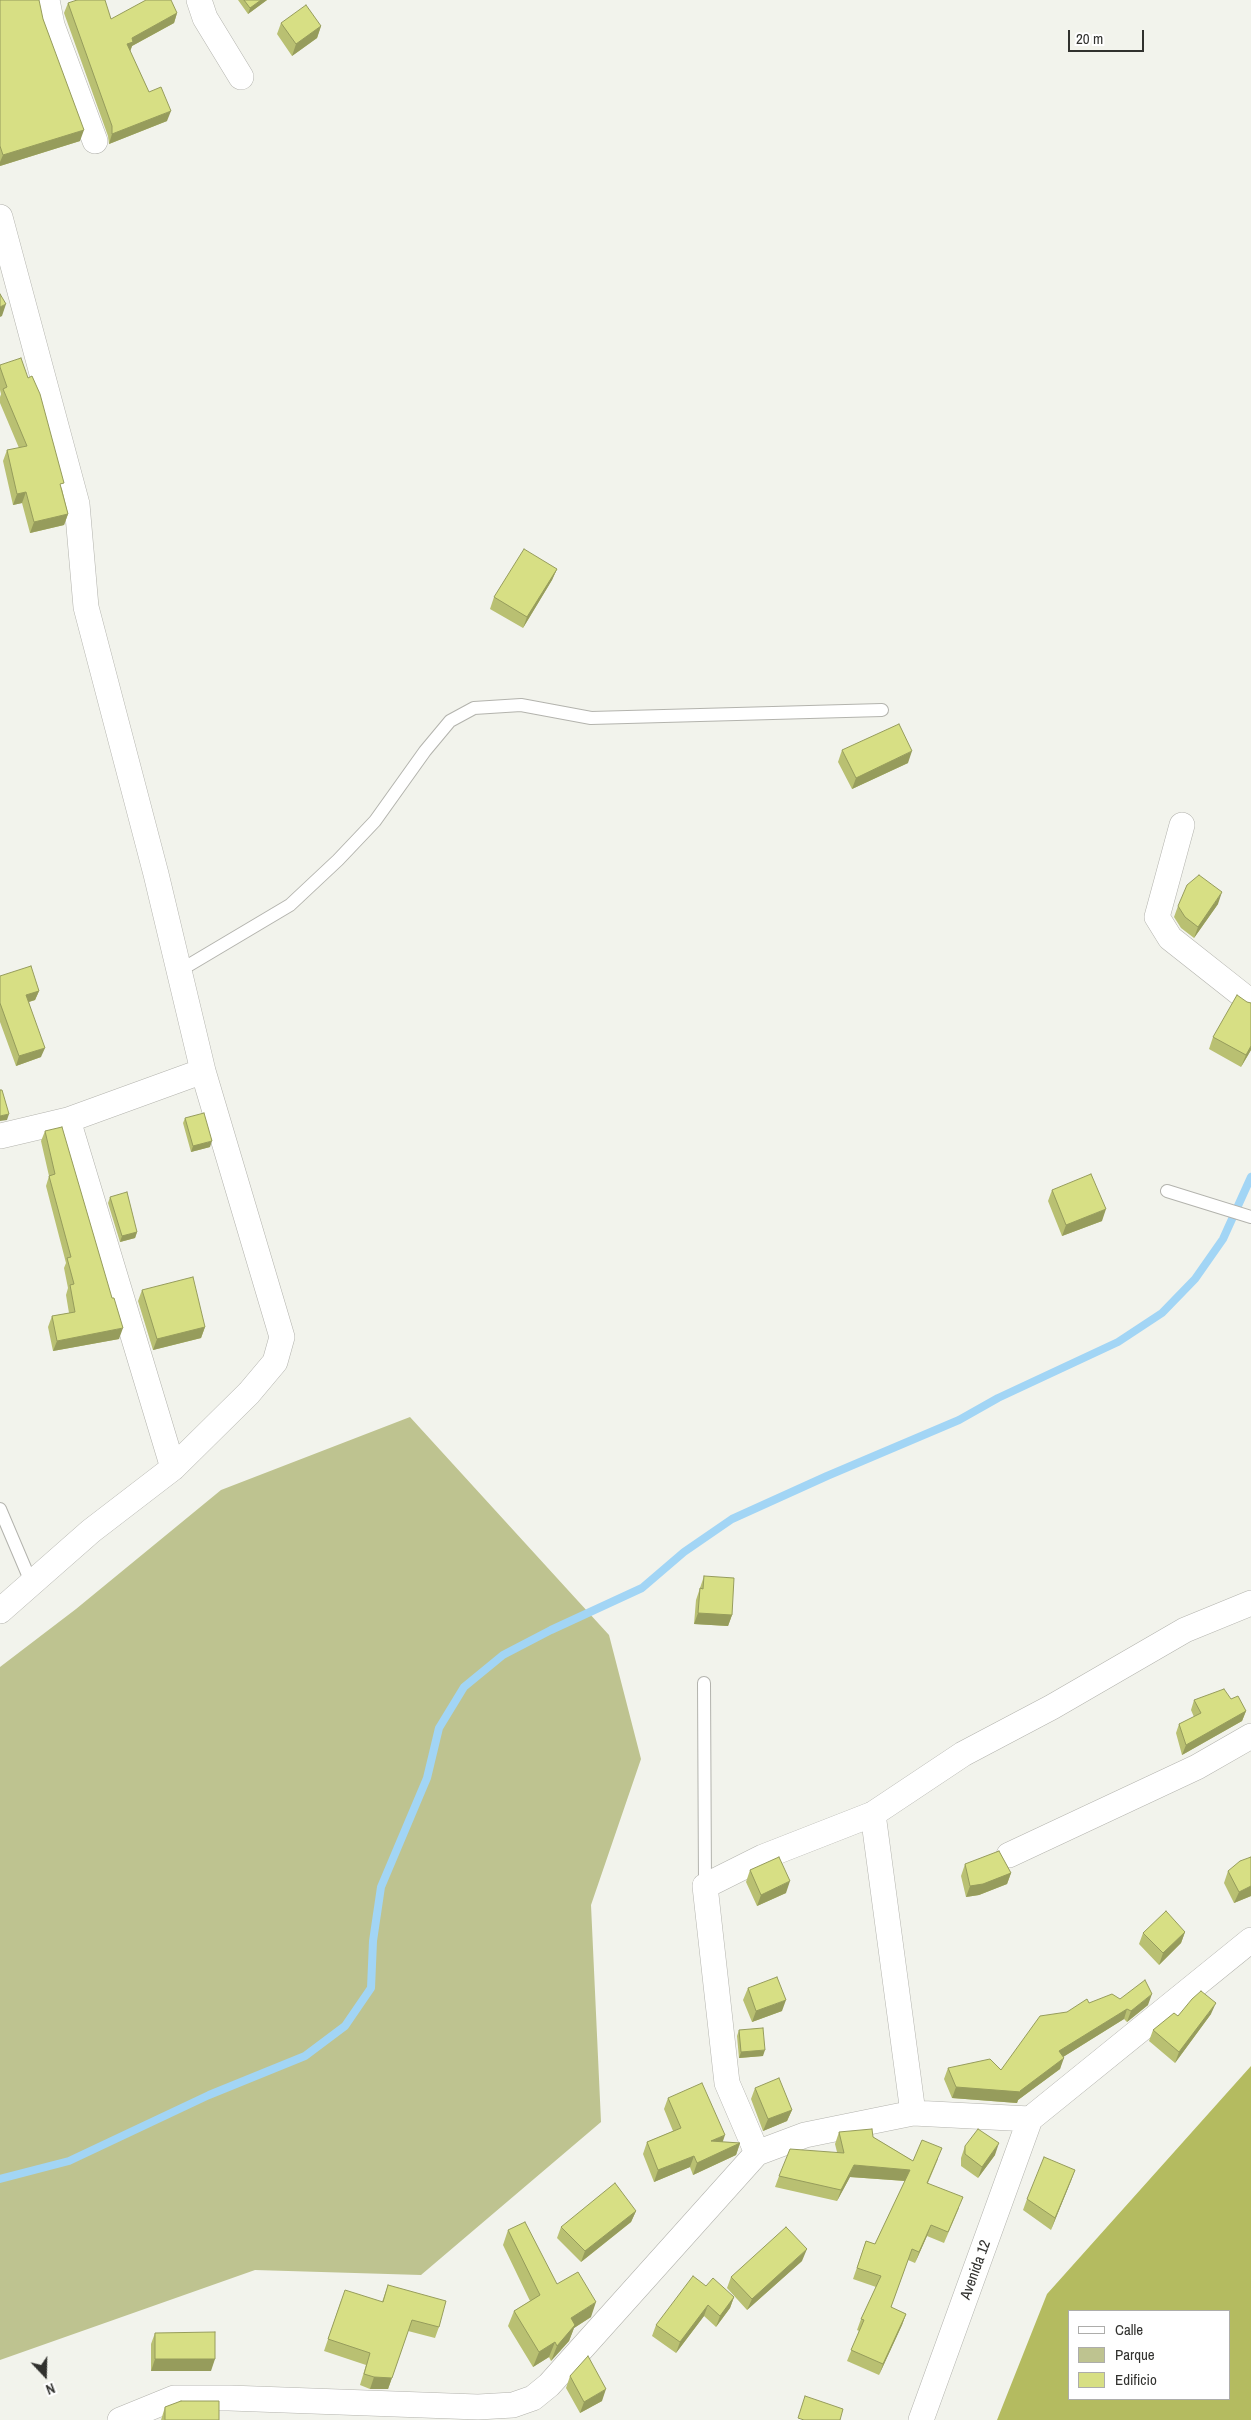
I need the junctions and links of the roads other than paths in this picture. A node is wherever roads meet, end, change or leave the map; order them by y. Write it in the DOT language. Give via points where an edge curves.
graph roads {
  1 [pos="47,0"];
  2 [pos="199,0"];
  3 [pos="241,77"];
  4 [pos="95,141"];
  5 [pos="0,217"];
  6 [pos="882,710"];
  7 [pos="1182,825"];
  8 [pos="179,971"];
  9 [pos="1251,1002"];
  10 [pos="203,1071"];
  11 [pos="68,1120"];
  12 [pos="0,1136"];
  13 [pos="1167,1191"];
  14 [pos="1251,1217"];
  15 [pos="173,1468"];
  16 [pos="0,1509"];
  17 [pos="31,1582"];
  18 [pos="1248,1609"];
  19 [pos="0,1610"];
  20 [pos="704,1683"];
  21 [pos="1251,1736"];
  22 [pos="873,1814"];
  23 [pos="1009,1855"];
  24 [pos="705,1886"];
  25 [pos="1251,1940"];
  26 [pos="912,2113"];
  27 [pos="1030,2119"];
  28 [pos="756,2153"];
  29 [pos="120,2420"];
  30 [pos="921,2420"];
  1 -- 4 [label="street" via="52,25"];
  2 -- 3 [label="street" via="205,18"];
  5 -- 8 [label="street" via="77,504 86,607"];
  6 -- 8 [label="lane" via="591,718 521,705 474,708 450,721 375,821 290,905"];
  7 -- 9 [label="street" via="1157,917 1170,938"];
  8 -- 10 [label="street"];
  10 -- 11 [label="street"];
  10 -- 15 [label="street" via="282,1337 275,1362 249,1393"];
  11 -- 12 [label="street"];
  11 -- 15 [label="street"];
  13 -- 14 [label="lane"];
  15 -- 17 [label="street"];
  16 -- 17 [label="lane"];
  17 -- 19 [label="street"];
  18 -- 22 [label="street" via="1186,1630 963,1754"];
  20 -- 24 [label="lane"];
  21 -- 23 [label="street" via="1197,1766"];
  22 -- 24 [label="street" via="763,1857"];
  22 -- 26 [label="street"];
  24 -- 28 [label="street" via="727,2083"];
  25 -- 27 [label="street"];
  26 -- 27 [label="street"];
  26 -- 28 [label="street" via="805,2135"];
  27 -- 30 [label="street, Avenida 12"];
  28 -- 29 [label="street" via="549,2385 533,2398 513,2405 478,2407 174,2398"];
}
